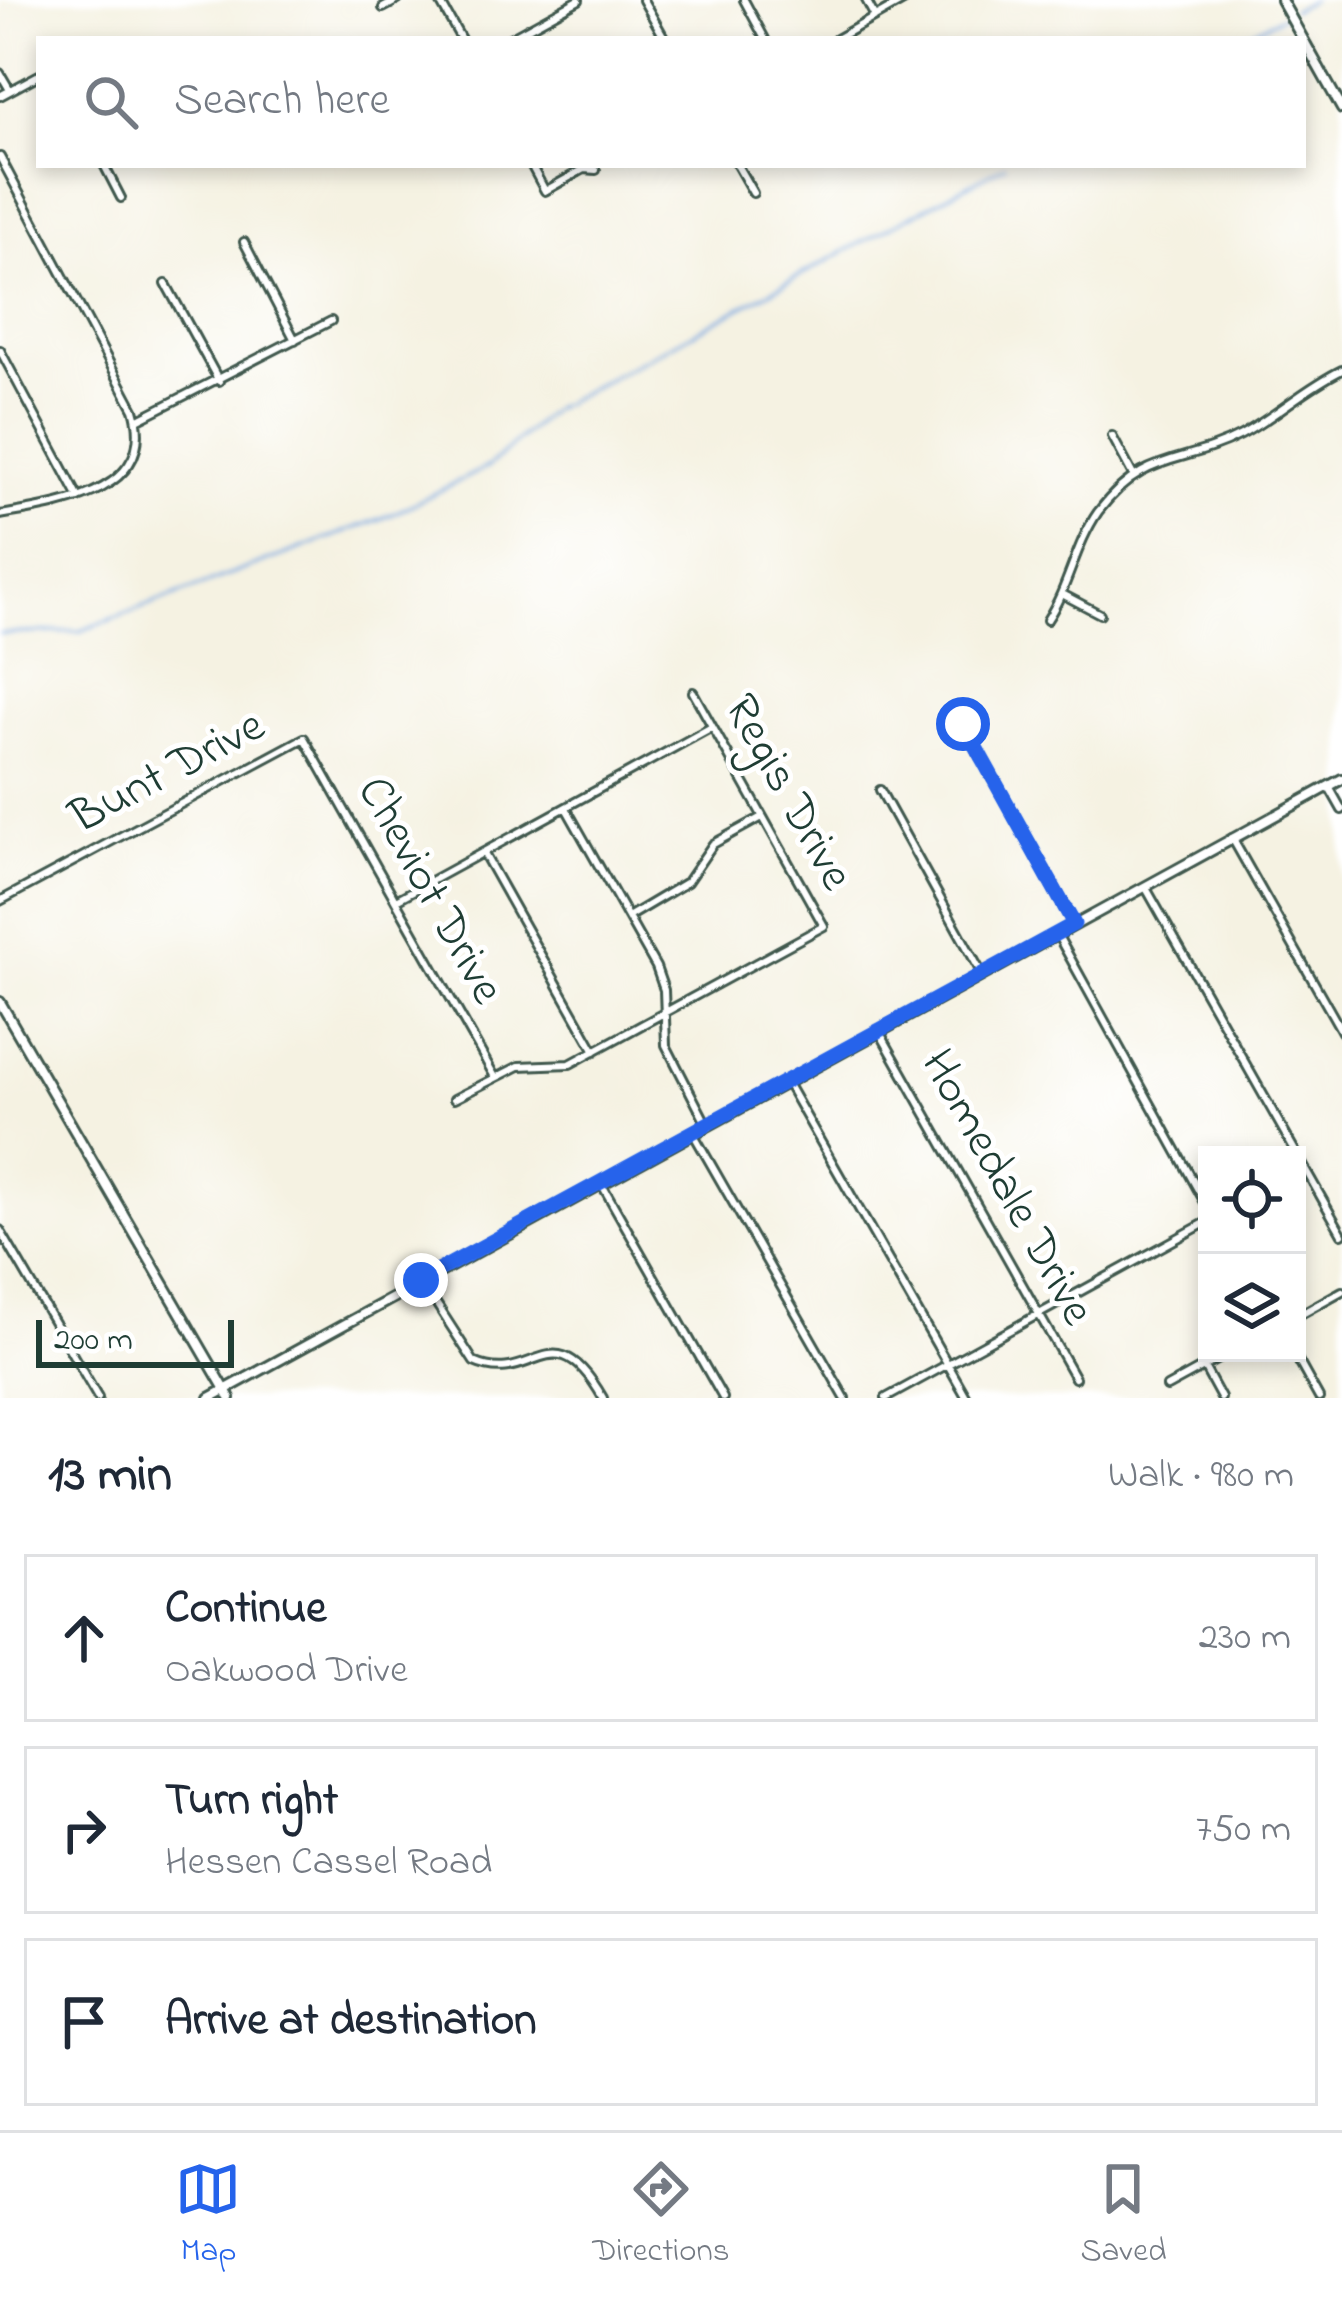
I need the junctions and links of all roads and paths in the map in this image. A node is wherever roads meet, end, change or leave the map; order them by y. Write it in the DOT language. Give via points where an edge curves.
graph roads {
  1 [pos="398,0"];
  2 [pos="439,0"];
  3 [pos="579,0"];
  4 [pos="644,0"];
  5 [pos="743,0"];
  6 [pos="866,0"];
  7 [pos="905,0"];
  8 [pos="1282,1"];
  9 [pos="382,8"];
  10 [pos="875,17"];
  11 [pos="459,36"];
  12 [pos="513,36"];
  13 [pos="663,36"];
  14 [pos="763,36"];
  15 [pos="841,36"];
  16 [pos="1302,36"];
  17 [pos="1306,44"];
  18 [pos="0,73"];
  19 [pos="36,77"];
  20 [pos="10,91"];
  21 [pos="0,96"];
  22 [pos="1342,109"];
  23 [pos="0,157"];
  24 [pos="106,168"];
  25 [pos="532,168"];
  26 [pos="739,168"];
  27 [pos="596,170"];
  28 [pos="753,193"];
  29 [pos="121,198"];
  30 [pos="244,242"];
  31 [pos="166,284"];
  32 [pos="331,321"];
  33 [pos="295,340"];
  34 [pos="0,350"];
  35 [pos="1342,370"];
  36 [pos="219,382"];
  37 [pos="137,419"];
  38 [pos="1112,436"];
  39 [pos="1133,475"];
  40 [pos="79,498"];
  41 [pos="0,515"];
  42 [pos="1064,595"];
  43 [pos="1100,614"];
  44 [pos="1047,620"];
  45 [pos="693,692"];
  46 [pos="963,724"];
  47 [pos="712,728"];
  48 [pos="304,737"];
  49 [pos="1342,778"];
  50 [pos="1329,786"];
  51 [pos="880,790"];
  52 [pos="566,808"];
  53 [pos="1342,810"];
  54 [pos="763,817"];
  55 [pos="1232,838"];
  56 [pos="484,854"];
  57 [pos="1145,886"];
  58 [pos="396,900"];
  59 [pos="0,901"];
  60 [pos="628,917"];
  61 [pos="1074,924"];
  62 [pos="1057,933"];
  63 [pos="982,974"];
  64 [pos="0,1002"];
  65 [pos="666,1013"];
  66 [pos="879,1031"];
  67 [pos="1342,1032"];
  68 [pos="595,1051"];
  69 [pos="495,1077"];
  70 [pos="786,1082"];
  71 [pos="454,1099"];
  72 [pos="707,1125"];
  73 [pos="693,1132"];
  74 [pos="601,1183"];
  75 [pos="1198,1190"];
  76 [pos="1198,1227"];
  77 [pos="0,1230"];
  78 [pos="1341,1230"];
  79 [pos="421,1280"];
  80 [pos="1342,1291"];
  81 [pos="1306,1311"];
  82 [pos="1041,1316"];
  83 [pos="1213,1362"];
  84 [pos="1299,1362"];
  85 [pos="948,1364"];
  86 [pos="1204,1367"];
  87 [pos="1075,1378"];
  88 [pos="1167,1387"];
  89 [pos="228,1394"];
  90 [pos="98,1398"];
  91 [pos="210,1398"];
  92 [pos="603,1398"];
  93 [pos="723,1398"];
  94 [pos="845,1398"];
  95 [pos="886,1398"];
  96 [pos="967,1398"];
  97 [pos="1221,1398"];
  98 [pos="1319,1398"];
  1 -- 9 [label="street"];
  2 -- 11 [label="street"];
  3 -- 12 [label="street"];
  4 -- 13 [label="street"];
  5 -- 14 [label="street"];
  6 -- 10 [label="street"];
  7 -- 10 [label="street"];
  8 -- 16 [label="main road"];
  10 -- 15 [label="street"];
  17 -- 22 [label="main road"];
  18 -- 20 [label="street"];
  19 -- 20 [label="street"];
  20 -- 21 [label="street"];
  23 -- 37 [label="street"];
  24 -- 29 [label="street"];
  25 -- 27 [label="street" via="544,190"];
  26 -- 28 [label="street"];
  30 -- 33 [label="street"];
  31 -- 36 [label="street"];
  32 -- 33 [label="street"];
  33 -- 36 [label="street"];
  34 -- 40 [label="street"];
  35 -- 39 [label="street" via="1239,436"];
  36 -- 37 [label="street"];
  37 -- 40 [label="street" via="129,467 107,488"];
  38 -- 39 [label="street"];
  39 -- 42 [label="street" via="1095,517"];
  40 -- 41 [label="street"];
  42 -- 43 [label="street"];
  42 -- 44 [label="street"];
  45 -- 47 [label="street, Regis Drive"];
  46 -- 61 [label="street"];
  47 -- 52 [label="street"];
  47 -- 54 [label="street, Regis Drive"];
  48 -- 58 [label="street, Cheviot Drive"];
  48 -- 59 [label="street, Bunt Drive"];
  49 -- 50 [label="main road"];
  50 -- 53 [label="street"];
  50 -- 55 [label="main road"];
  51 -- 63 [label="street"];
  52 -- 56 [label="street"];
  52 -- 60 [label="street"];
  54 -- 60 [label="street" via="713,844 687,882"];
  54 -- 65 [label="street, Regis Drive" via="824,926"];
  55 -- 57 [label="main road"];
  55 -- 67 [label="street"];
  56 -- 58 [label="street"];
  56 -- 68 [label="street"];
  57 -- 61 [label="main road"];
  57 -- 78 [label="street"];
  58 -- 69 [label="street, Cheviot Drive"];
  60 -- 65 [label="street" via="660,976"];
  61 -- 62 [label="main road"];
  62 -- 63 [label="main road"];
  62 -- 75 [label="street"];
  63 -- 66 [label="main road"];
  64 -- 89 [label="main road"];
  65 -- 68 [label="street"];
  65 -- 72 [label="street" via="666,1045"];
  66 -- 70 [label="main road"];
  66 -- 82 [label="street, Homedale Drive"];
  68 -- 69 [label="street" via="570,1064 519,1066"];
  69 -- 71 [label="street"];
  70 -- 72 [label="main road"];
  70 -- 85 [label="street"];
  72 -- 73 [label="main road"];
  73 -- 74 [label="main road"];
  73 -- 94 [label="street"];
  74 -- 79 [label="main road"];
  74 -- 93 [label="street"];
  76 -- 82 [label="street"];
  77 -- 90 [label="street"];
  79 -- 89 [label="main road"];
  79 -- 92 [label="street" via="474,1362 506,1368 563,1353 582,1365"];
  80 -- 81 [label="street"];
  82 -- 85 [label="street"];
  82 -- 87 [label="street, Homedale Drive"];
  83 -- 86 [label="street"];
  84 -- 98 [label="street"];
  85 -- 95 [label="street"];
  85 -- 96 [label="street"];
  86 -- 88 [label="street"];
  86 -- 97 [label="street"];
  89 -- 91 [label="main road"];
}
